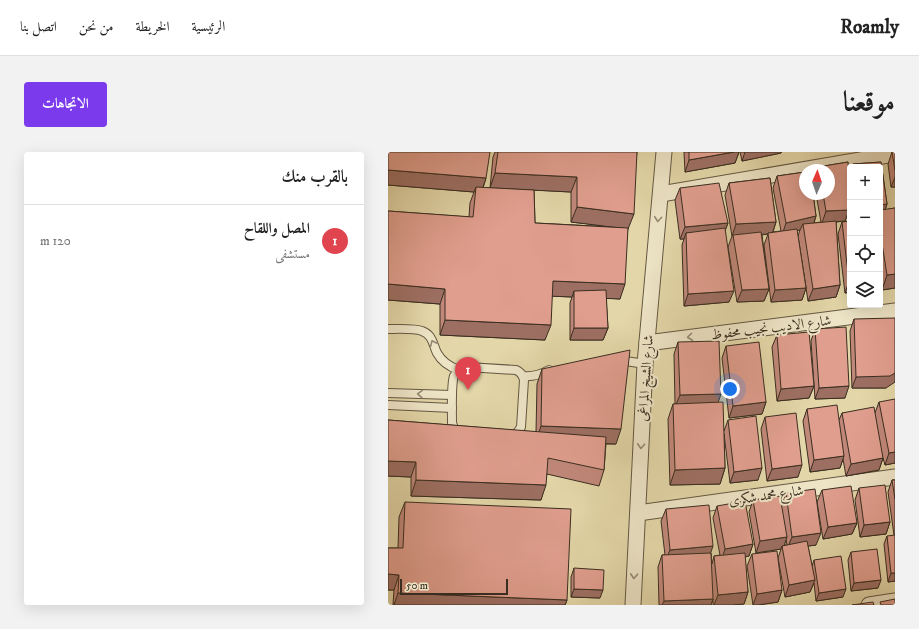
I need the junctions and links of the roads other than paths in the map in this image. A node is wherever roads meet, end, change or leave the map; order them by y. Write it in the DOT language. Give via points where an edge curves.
graph roads {
  1 [pos="664,152"];
  2 [pos="895,154"];
  3 [pos="661,194"];
  4 [pos="895,311"];
  5 [pos="388,328"];
  6 [pos="647,342"];
  7 [pos="613,360"];
  8 [pos="645,364"];
  9 [pos="559,367"];
  10 [pos="459,370"];
  11 [pos="523,376"];
  12 [pos="388,393"];
  13 [pos="452,395"];
  14 [pos="388,406"];
  15 [pos="452,408"];
  16 [pos="895,476"];
  17 [pos="638,513"];
  18 [pos="895,601"];
  19 [pos="633,605"];
  20 [pos="869,605"];
  1 -- 3 [label="street, شارع الشيخ المراغى"];
  2 -- 3 [label="street"];
  3 -- 6 [label="street, شارع الشيخ المراغى, one-way"];
  4 -- 6 [label="street, شارع الاديب نجيب محفوظ, one-way"];
  10 -- 5 [label="lane, one-way" via="443,361 433,341 421,330"];
  6 -- 8 [label="street, شارع الشيخ المراغى"];
  7 -- 8 [label="lane"];
  8 -- 17 [label="street, شارع الشيخ المراغى, one-way"];
  9 -- 11 [label="lane" via="536,376"];
  10 -- 11 [label="lane" via="467,367 516,370"];
  10 -- 13 [label="lane" via="453,380"];
  11 -- 15 [label="lane" via="521,426 510,438 461,434 453,427"];
  13 -- 12 [label="lane, one-way"];
  13 -- 15 [label="lane"];
  14 -- 15 [label="lane"];
  16 -- 17 [label="street, شارع محمد شكرى"];
  17 -- 19 [label="street, شارع الشيخ المراغى, one-way"];
  18 -- 20 [label="street"];
}
